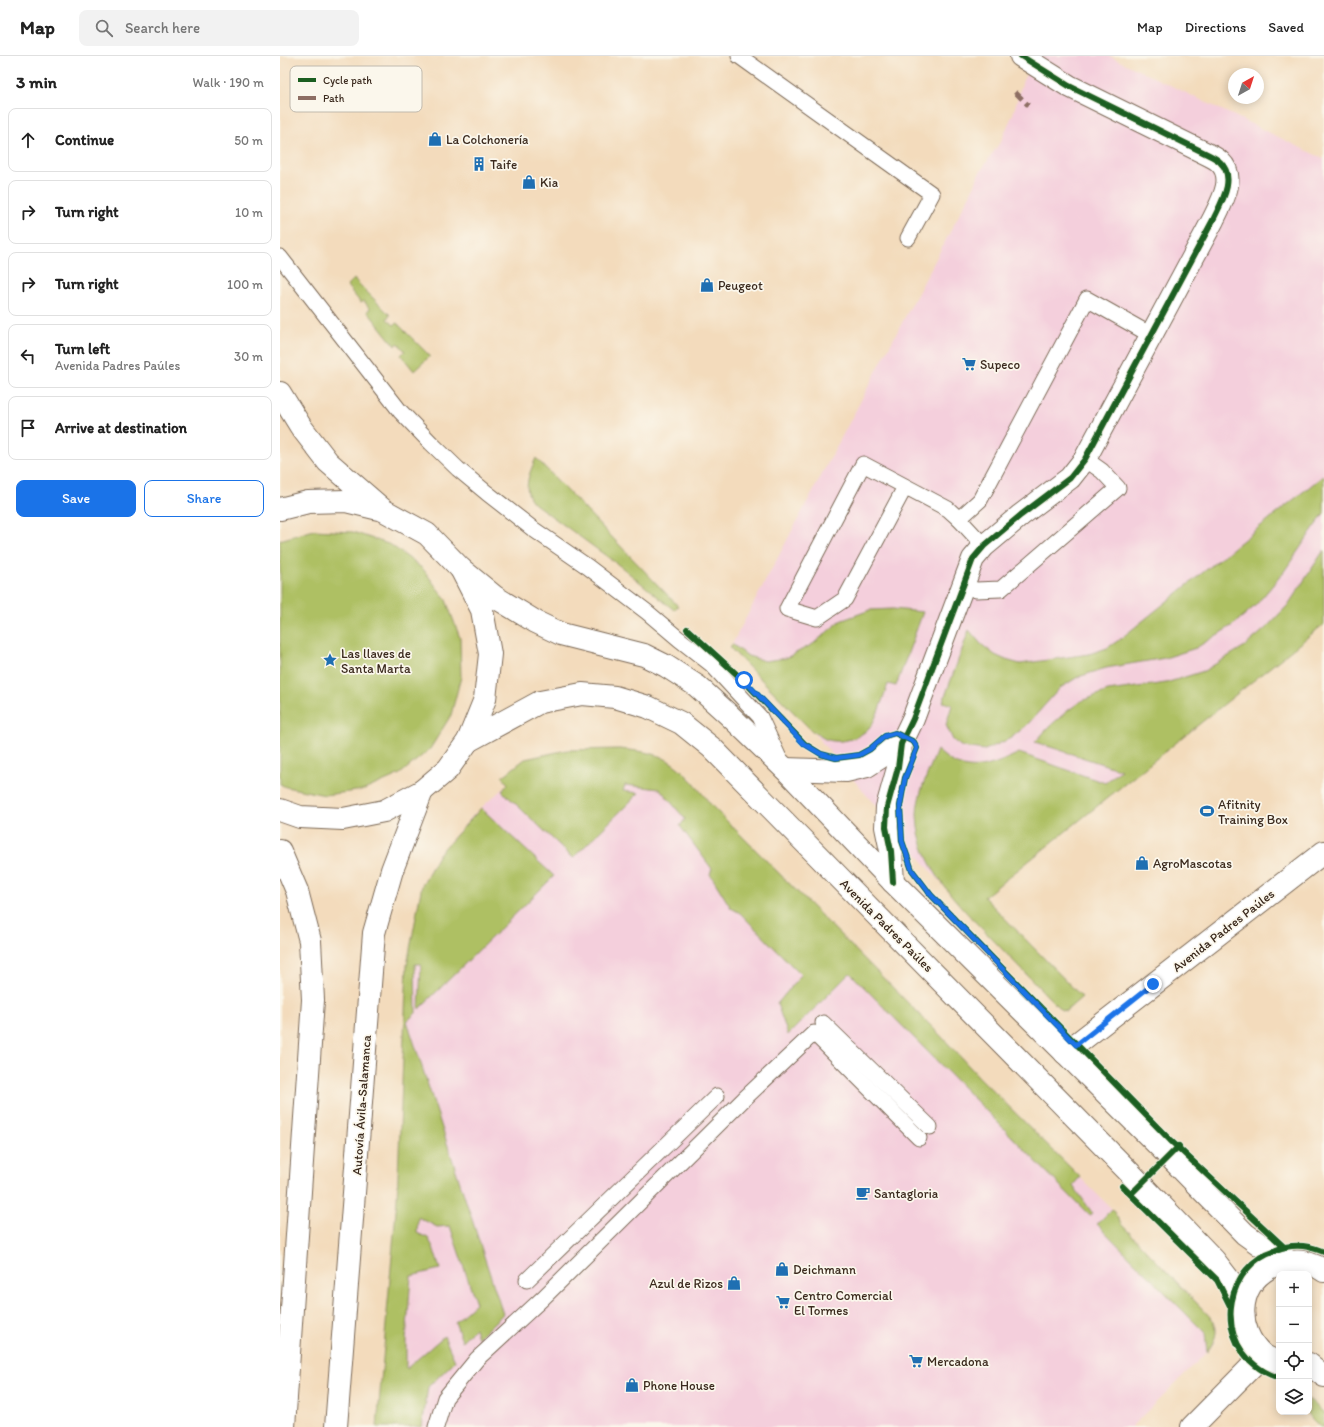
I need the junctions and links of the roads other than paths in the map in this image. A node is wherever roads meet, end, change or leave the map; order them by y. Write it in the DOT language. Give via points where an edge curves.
graph roads {
  1 [pos="740,56"];
  2 [pos="1021,56"];
  3 [pos="908,238"];
  4 [pos="280,257"];
  5 [pos="1151,335"];
  6 [pos="280,393"];
  7 [pos="1085,459"];
  8 [pos="905,487"];
  9 [pos="280,509"];
  10 [pos="383,510"];
  11 [pos="960,519"];
  12 [pos="984,546"];
  13 [pos="461,569"];
  14 [pos="962,585"];
  15 [pos="468,741"];
  16 [pos="901,744"];
  17 [pos="784,769"];
  18 [pos="422,791"];
  19 [pos="280,810"];
  20 [pos="280,851"];
  21 [pos="1324,852"];
  22 [pos="893,882"];
  23 [pos="819,1028"];
  24 [pos="1065,1053"];
  25 [pos="717,1096"];
  26 [pos="930,1127"];
  27 [pos="919,1138"];
  28 [pos="1289,1261"];
  29 [pos="1324,1271"];
  30 [pos="527,1280"];
  31 [pos="1244,1299"];
  32 [pos="290,1343"];
  33 [pos="1324,1356"];
  34 [pos="1271,1359"];
  35 [pos="1312,1362"];
  36 [pos="1312,1366"];
  37 [pos="1324,1376"];
  38 [pos="280,1386"];
  39 [pos="284,1427"];
  40 [pos="336,1427"];
  41 [pos="436,1427"];
  42 [pos="1192,1427"];
  1 -- 3 [label="lane" via="932,194"];
  2 -- 5 [label="main road" via="1069,86 1209,155 1220,162 1226,171 1228,182 1225,195"];
  4 -- 17 [label="lane" via="405,416 458,469 487,493 588,567 711,664 760,717"];
  5 -- 7 [label="main road"];
  5 -- 11 [label="lane" via="1087,299 980,500"];
  6 -- 10 [label="main road" via="301,427 328,462"];
  7 -- 12 [label="main road" via="1070,478"];
  7 -- 14 [label="lane" via="1102,470 1118,488 1001,589 976,590"];
  8 -- 8 [label="lane" via="845,599 818,618 787,609 863,464"];
  8 -- 11 [label="lane" via="948,509"];
  9 -- 10 [label="main road" via="308,502 346,501"];
  10 -- 13 [label="main road" via="427,534"];
  11 -- 12 [label="lane"];
  12 -- 14 [label="main road" via="973,559"];
  13 -- 15 [label="main road" via="482,610 490,654 485,699"];
  13 -- 17 [label="main road" via="495,597 561,634 644,655 666,666 697,686"];
  14 -- 16 [label="main road" via="913,719"];
  15 -- 18 [label="main road" via="448,769"];
  15 -- 31 [label="main road, Avenida Padres Paúles" via="540,702 582,694 615,697 648,707 681,723 712,748 1133,1176 1214,1260"];
  16 -- 17 [label="main road" via="867,766 846,771"];
  16 -- 22 [label="main road" via="898,768 887,807 886,828 891,851"];
  17 -- 22 [label="main road"];
  18 -- 19 [label="main road" via="384,811 343,820 300,817"];
  18 -- 40 [label="main road, Autovía Ávila-Salamanca" via="392,870 374,932"];
  20 -- 32 [label="main road" via="297,892 310,941 313,1000"];
  21 -- 24 [label="main road, Avenida Padres Paúles"];
  22 -- 24 [label="main road"];
  23 -- 26 [label="lane"];
  23 -- 27 [label="lane"];
  23 -- 41 [label="lane" via="734,1108 543,1298 477,1359 445,1398"];
  24 -- 28 [label="main road" via="1245,1234 1270,1252"];
  25 -- 30 [label="lane"];
  28 -- 29 [label="main road" via="1313,1264"];
  28 -- 31 [label="main road" via="1269,1268 1254,1281"];
  31 -- 34 [label="main road" via="1243,1320 1250,1340"];
  32 -- 38 [label="main road"];
  32 -- 39 [label="main road"];
  33 -- 35 [label="main road"];
  34 -- 42 [label="main road"];
  36 -- 37 [label="main road"];
}
